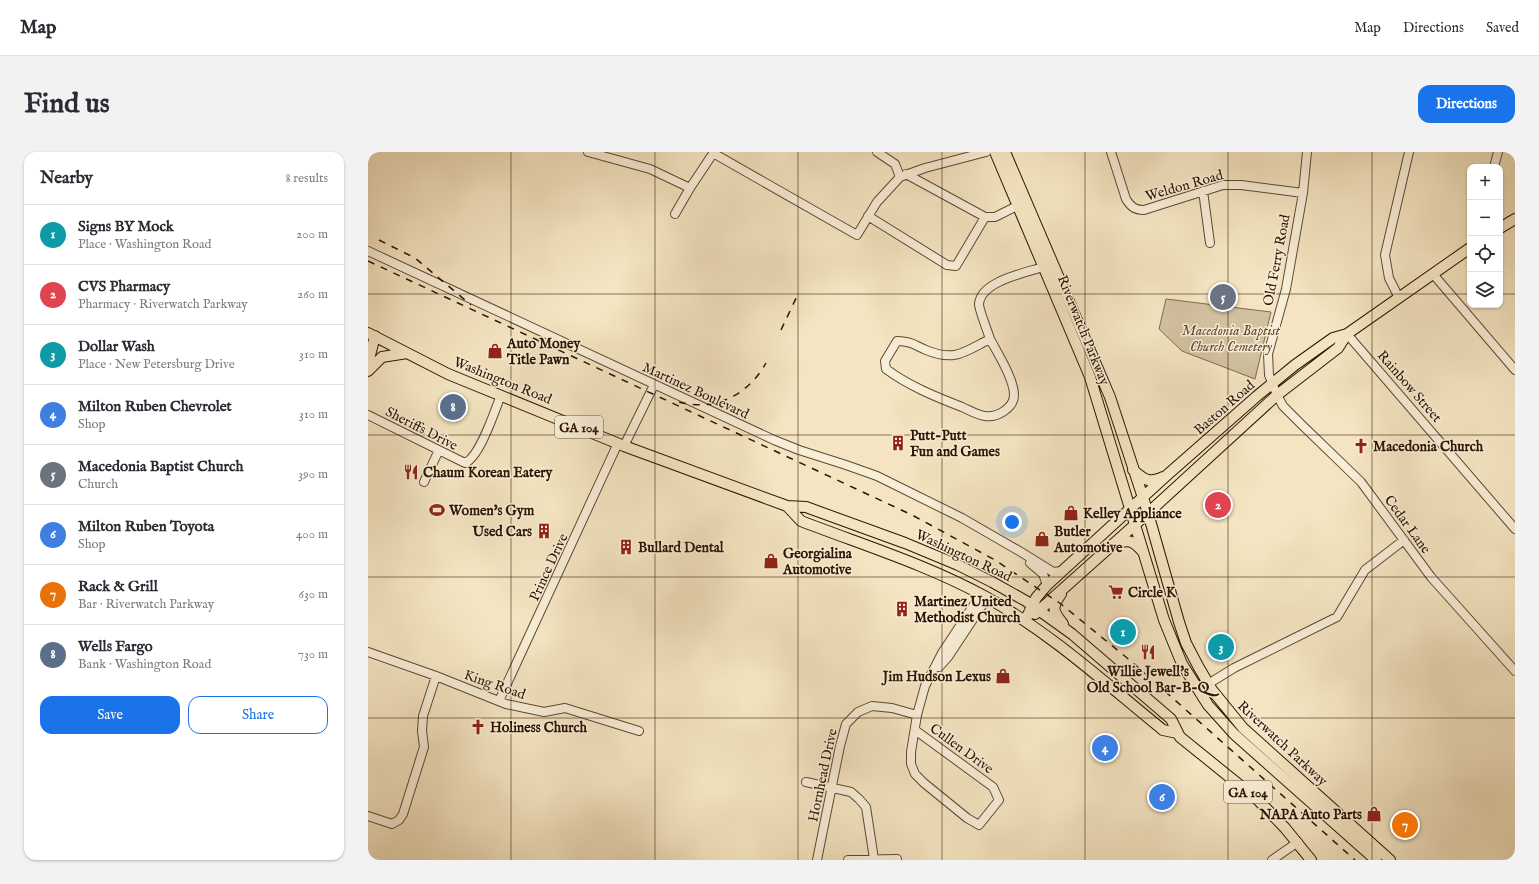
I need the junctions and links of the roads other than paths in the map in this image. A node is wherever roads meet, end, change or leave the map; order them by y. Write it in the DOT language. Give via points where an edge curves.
graph roads {
  1 [pos="588,152"];
  2 [pos="713,152"];
  3 [pos="877,152"];
  4 [pos="986,152"];
  5 [pos="995,152"];
  6 [pos="1005,152"];
  7 [pos="1111,152"];
  8 [pos="1308,152"];
  9 [pos="1409,152"];
  10 [pos="1498,152"];
  11 [pos="1495,164"];
  12 [pos="903,176"];
  13 [pos="690,188"];
  14 [pos="1203,191"];
  15 [pos="1303,193"];
  16 [pos="1017,206"];
  17 [pos="675,214"];
  18 [pos="868,216"];
  19 [pos="985,217"];
  20 [pos="1514,221"];
  21 [pos="1503,226"];
  22 [pos="1210,243"];
  23 [pos="1467,250"];
  24 [pos="368,251"];
  25 [pos="1043,267"];
  26 [pos="1433,274"];
  27 [pos="1399,298"];
  28 [pos="372,334"];
  29 [pos="1347,334"];
  30 [pos="990,339"];
  31 [pos="407,353"];
  32 [pos="368,363"];
  33 [pos="1515,370"];
  34 [pos="368,371"];
  35 [pos="1272,384"];
  36 [pos="654,385"];
  37 [pos="501,395"];
  38 [pos="1276,395"];
  39 [pos="368,415"];
  40 [pos="621,444"];
  41 [pos="439,450"];
  42 [pos="1132,469"];
  43 [pos="1166,476"];
  44 [pos="424,482"];
  45 [pos="1142,499"];
  46 [pos="787,506"];
  47 [pos="1130,510"];
  48 [pos="1148,513"];
  49 [pos="1135,524"];
  50 [pos="1515,529"];
  51 [pos="1404,540"];
  52 [pos="1112,544"];
  53 [pos="1014,548"];
  54 [pos="1144,553"];
  55 [pos="1062,571"];
  56 [pos="1047,585"];
  57 [pos="1064,588"];
  58 [pos="1010,592"];
  59 [pos="984,596"];
  60 [pos="1035,608"];
  61 [pos="1025,621"];
  62 [pos="1180,626"];
  63 [pos="1168,630"];
  64 [pos="1069,632"];
  65 [pos="368,652"];
  66 [pos="1515,671"];
  67 [pos="436,676"];
  68 [pos="1208,684"];
  69 [pos="499,701"];
  70 [pos="917,715"];
  71 [pos="639,730"];
  72 [pos="915,730"];
  73 [pos="1177,733"];
  74 [pos="806,782"];
  75 [pos="831,788"];
  76 [pos="368,816"];
  77 [pos="1298,842"];
  78 [pos="874,858"];
  79 [pos="897,859"];
  80 [pos="817,860"];
  81 [pos="848,860"];
  82 [pos="1272,860"];
  83 [pos="1311,860"];
  84 [pos="1376,860"];
  85 [pos="1390,860"];
  1 -- 13 [label="street" via="650,168"];
  2 -- 13 [label="street"];
  2 -- 18 [label="street" via="857,235"];
  3 -- 12 [label="street" via="895,164"];
  4 -- 12 [label="street"];
  5 -- 16 [label="main road, Riverwatch Parkway"];
  6 -- 42 [label="main road, Riverwatch Parkway" via="1101,373"];
  7 -- 14 [label="street, Weldon Road" via="1126,199 1130,206 1137,210"];
  8 -- 15 [label="street, Old Ferry Road"];
  9 -- 27 [label="street" via="1385,255 1389,278"];
  10 -- 11 [label="street"];
  12 -- 18 [label="street" via="887,190"];
  12 -- 19 [label="street"];
  13 -- 17 [label="street"];
  14 -- 15 [label="street, Weldon Road" via="1232,184"];
  14 -- 22 [label="street"];
  15 -- 35 [label="street, Old Ferry Road" via="1286,289 1268,354"];
  16 -- 19 [label="street" via="995,217"];
  16 -- 25 [label="main road, Riverwatch Parkway"];
  18 -- 19 [label="street" via="947,265 956,266"];
  20 -- 21 [label="main road"];
  23 -- 26 [label="main road, Baston Road"];
  24 -- 36 [label="street, Martinez Boulevard"];
  25 -- 30 [label="street" via="1000,281 984,291 979,304"];
  25 -- 47 [label="main road, Riverwatch Parkway" via="1090,377"];
  26 -- 27 [label="main road, Baston Road"];
  26 -- 33 [label="street"];
  27 -- 29 [label="main road, Baston Road"];
  28 -- 31 [label="main road, Washington Road / GA 104"];
  28 -- 32 [label="main road"];
  29 -- 35 [label="main road, Baston Road" via="1333,338"];
  29 -- 38 [label="main road" via="1338,348"];
  29 -- 50 [label="street, Rainbow Street"];
  30 -- 30 [label="street" via="950,357 938,355 910,342 897,341 885,361 886,369 940,398 977,413 986,416 1000,414 1009,407 1014,397 1013,386"];
  31 -- 34 [label="main road" via="382,356"];
  31 -- 37 [label="main road, Washington Road / GA 104" via="448,374"];
  35 -- 38 [label="street, Old Ferry Road"];
  35 -- 43 [label="main road, Baston Road"];
  36 -- 40 [label="street, Prince Drive"];
  36 -- 53 [label="street, Martinez Boulevard" via="787,446 877,476 962,518"];
  37 -- 40 [label="main road, Washington Road / GA 104"];
  37 -- 41 [label="street, Sheriffs Drive" via="483,439 470,461 460,462"];
  38 -- 48 [label="main road"];
  38 -- 51 [label="street, Cedar Lane" via="1283,406 1361,482"];
  39 -- 41 [label="street, Sheriffs Drive"];
  40 -- 46 [label="main road, Washington Road / GA 104"];
  40 -- 69 [label="street, Prince Drive"];
  41 -- 44 [label="street"];
  42 -- 43 [label="main road" via="1145,480 1152,481"];
  42 -- 45 [label="main road, Riverwatch Parkway"];
  43 -- 45 [label="main road, Baston Road"];
  45 -- 47 [label="main road, Baston Road"];
  45 -- 48 [label="main road, Riverwatch Parkway"];
  46 -- 58 [label="main road, Washington Road / GA 104" via="806,507 932,553"];
  46 -- 59 [label="main road, Washington Road / GA 104" via="801,521 927,568"];
  47 -- 49 [label="main road, Riverwatch Parkway"];
  47 -- 55 [label="main road, Baston Road"];
  48 -- 49 [label="main road"];
  48 -- 62 [label="main road, Riverwatch Parkway"];
  49 -- 52 [label="main road"];
  49 -- 54 [label="main road, Riverwatch Parkway"];
  51 -- 66 [label="street, Cedar Lane" via="1440,589"];
  51 -- 68 [label="street" via="1365,570 1337,617 1234,668"];
  52 -- 54 [label="main road" via="1129,541"];
  52 -- 57 [label="main road"];
  53 -- 55 [label="street, Martinez Boulevard" via="1053,572"];
  53 -- 56 [label="street, Martinez Boulevard" via="1043,574"];
  54 -- 63 [label="main road, Riverwatch Parkway"];
  55 -- 56 [label="main road, Baston Road"];
  56 -- 58 [label="main road" via="1030,596"];
  56 -- 60 [label="main road, Baston Road" via="1036,598"];
  57 -- 60 [label="main road"];
  57 -- 64 [label="main road" via="1054,607 1055,613"];
  58 -- 60 [label="main road, Washington Road / GA 104"];
  59 -- 61 [label="main road, Washington Road / GA 104"];
  59 -- 70 [label="street" via="942,653 925,686"];
  60 -- 61 [label="main road, Baston Road"];
  60 -- 64 [label="main road, Washington Road / GA 104"];
  61 -- 73 [label="main road, Washington Road / GA 104" via="1066,650 1163,730"];
  62 -- 63 [label="main road"];
  62 -- 68 [label="main road, Riverwatch Parkway"];
  63 -- 84 [label="main road, Riverwatch Parkway" via="1187,673 1220,719"];
  64 -- 73 [label="main road, Washington Road / GA 104" via="1171,719"];
  65 -- 67 [label="street, King Road"];
  67 -- 69 [label="street, King Road"];
  67 -- 76 [label="street" via="423,716 424,747 403,814 392,824"];
  68 -- 85 [label="main road, Riverwatch Parkway" via="1243,728"];
  69 -- 71 [label="street, King Road" via="544,712 565,708"];
  70 -- 72 [label="street"];
  70 -- 75 [label="street, Hornhead Drive" via="872,706 858,712 846,724"];
  72 -- 72 [label="street, Cullen Drive" via="911,752 911,764 915,774 967,818 979,825 999,800 993,787"];
  73 -- 77 [label="main road, Washington Road / GA 104" via="1258,800"];
  74 -- 75 [label="street"];
  75 -- 78 [label="street" via="851,792 866,807"];
  75 -- 80 [label="street, Hornhead Drive"];
  77 -- 82 [label="street"];
  77 -- 83 [label="main road, Washington Road / GA 104"];
  78 -- 79 [label="street"];
  78 -- 81 [label="street"];
}
